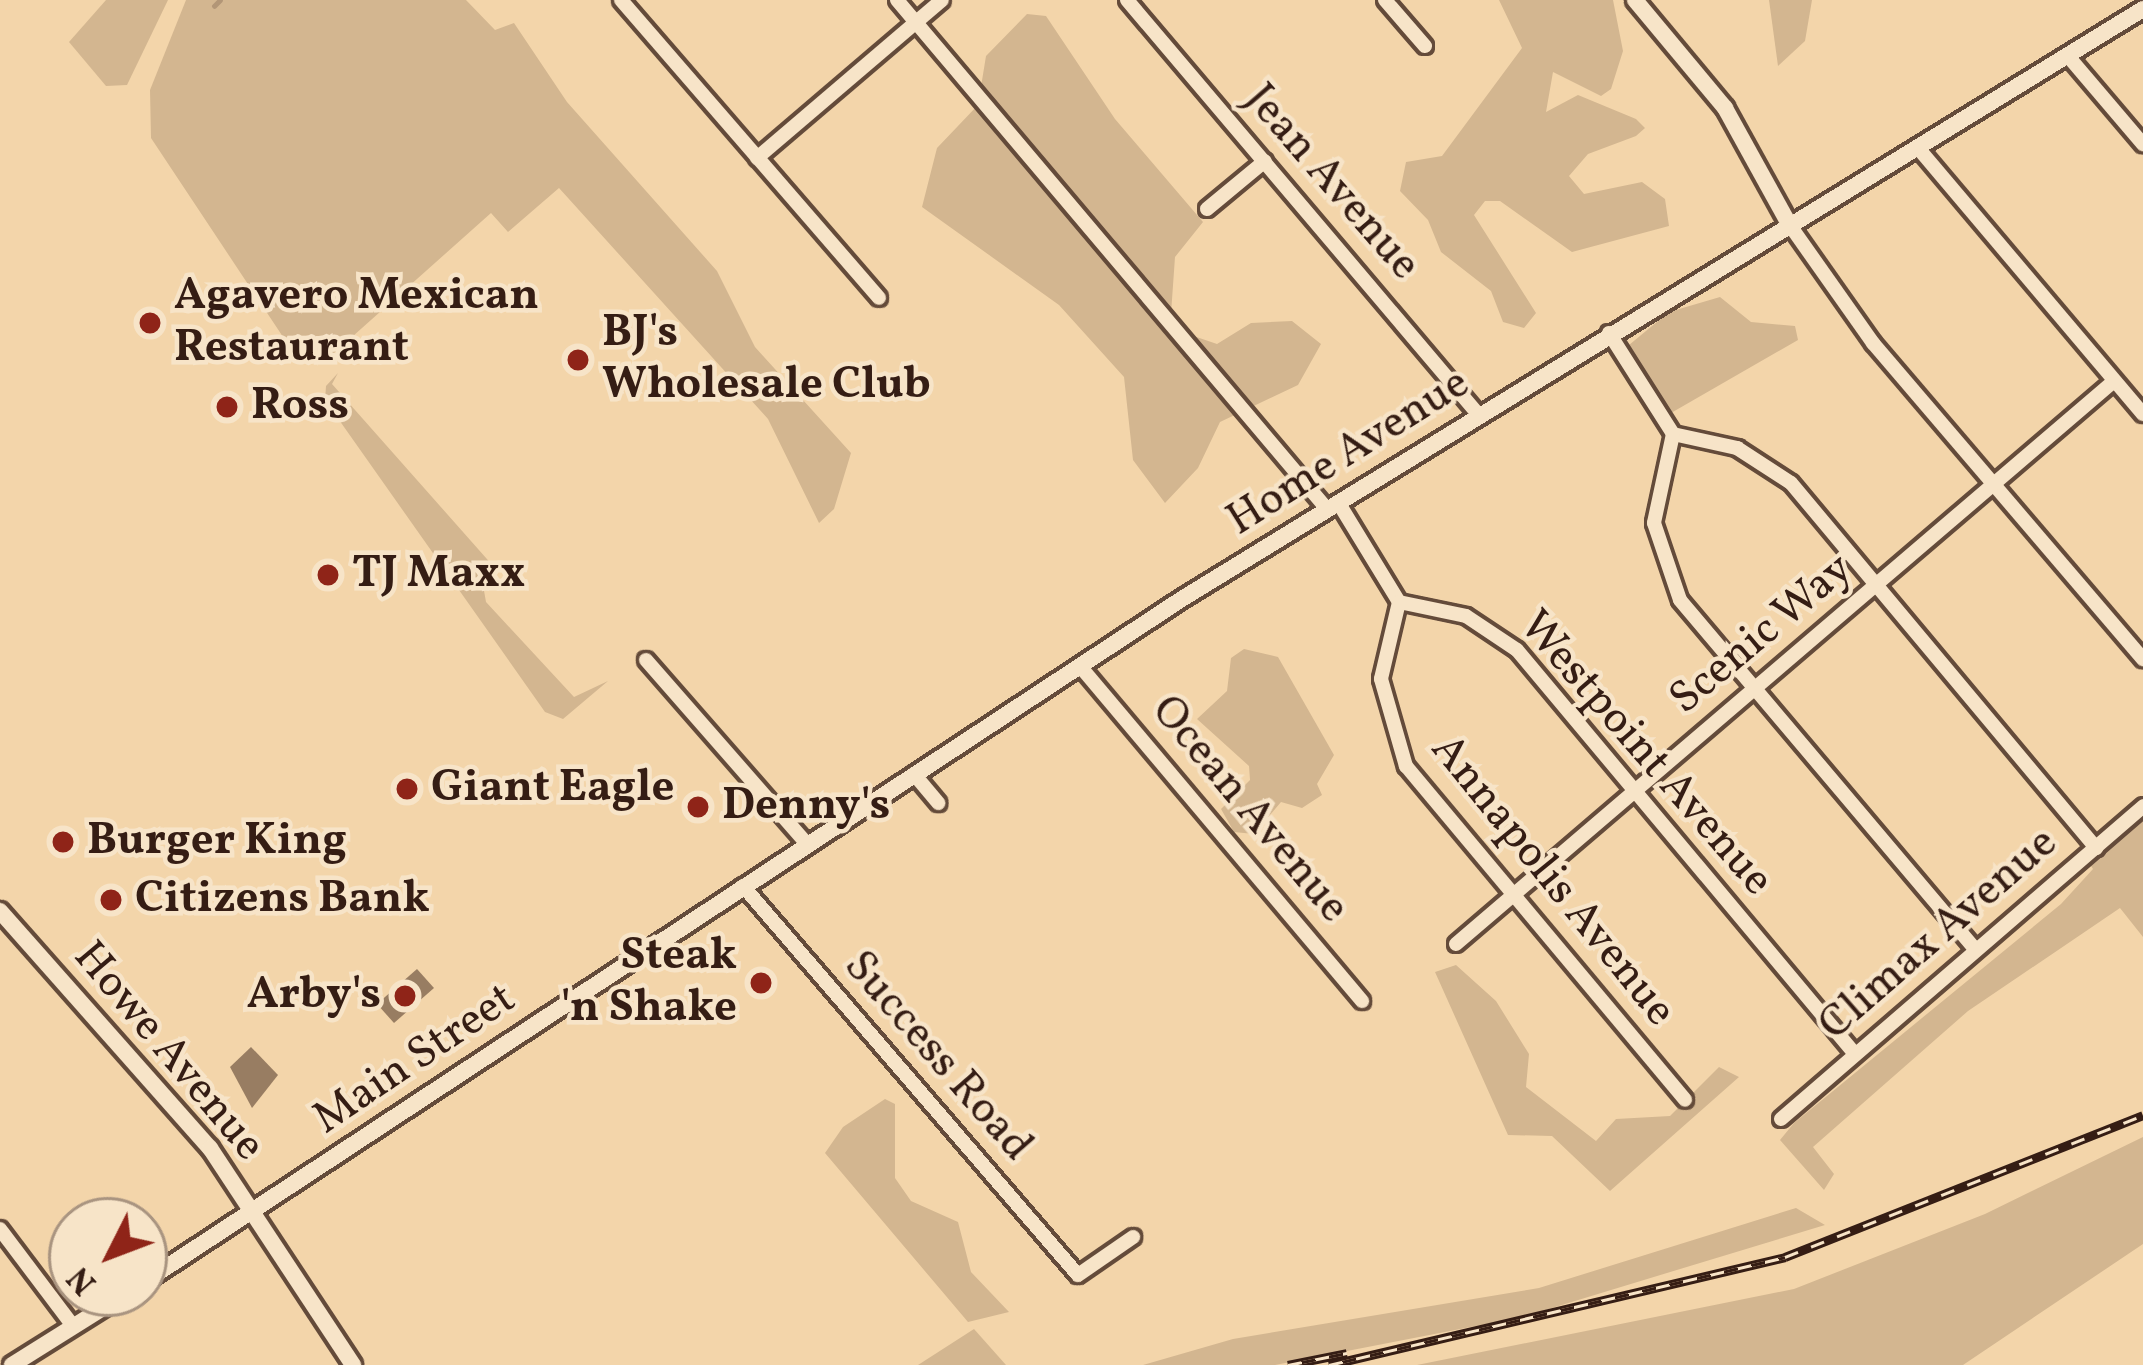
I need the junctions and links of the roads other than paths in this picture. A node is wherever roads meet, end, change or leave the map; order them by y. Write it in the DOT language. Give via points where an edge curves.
graph roads {
  1 [pos="621,0"];
  2 [pos="897,0"];
  3 [pos="942,0"];
  4 [pos="1127,0"];
  5 [pos="1384,0"];
  6 [pos="1635,0"];
  7 [pos="2143,9"];
  8 [pos="916,22"];
  9 [pos="1425,46"];
  10 [pos="2068,56"];
  11 [pos="2143,144"];
  12 [pos="1919,148"];
  13 [pos="758,158"];
  14 [pos="1265,161"];
  15 [pos="1207,209"];
  16 [pos="1790,224"];
  17 [pos="879,298"];
  18 [pos="1610,333"];
  19 [pos="2114,380"];
  20 [pos="1478,414"];
  21 [pos="2143,414"];
  22 [pos="1672,434"];
  23 [pos="1994,485"];
  24 [pos="1333,505"];
  25 [pos="1874,588"];
  26 [pos="1399,602"];
  27 [pos="2143,659"];
  28 [pos="646,660"];
  29 [pos="1080,666"];
  30 [pos="1752,692"];
  31 [pos="914,775"];
  32 [pos="1632,794"];
  33 [pos="938,802"];
  34 [pos="2143,806"];
  35 [pos="807,844"];
  36 [pos="2096,848"];
  37 [pos="743,886"];
  38 [pos="1512,896"];
  39 [pos="0,911"];
  40 [pos="1456,944"];
  41 [pos="1975,950"];
  42 [pos="604,976"];
  43 [pos="1362,1001"];
  44 [pos="1855,1054"];
  45 [pos="1685,1100"];
  46 [pos="1781,1119"];
  47 [pos="254,1213"];
  48 [pos="0,1229"];
  49 [pos="1133,1237"];
  50 [pos="168,1267"];
  51 [pos="90,1317"];
  52 [pos="74,1327"];
  53 [pos="12,1365"];
  54 [pos="353,1365"];
  1 -- 13 [label="street"];
  2 -- 8 [label="street"];
  3 -- 8 [label="street"];
  4 -- 14 [label="street, Jean Avenue"];
  5 -- 9 [label="street"];
  6 -- 16 [label="street" via="1725,108"];
  7 -- 10 [label="street, Home Avenue"];
  8 -- 13 [label="street"];
  8 -- 24 [label="street"];
  10 -- 11 [label="street"];
  10 -- 12 [label="street, Home Avenue"];
  12 -- 16 [label="street, Home Avenue"];
  12 -- 19 [label="street"];
  13 -- 17 [label="street"];
  14 -- 15 [label="street"];
  14 -- 20 [label="street, Jean Avenue"];
  16 -- 18 [label="street, Home Avenue"];
  16 -- 23 [label="street" via="1847,310"];
  18 -- 20 [label="street, Home Avenue"];
  18 -- 22 [label="street"];
  19 -- 21 [label="street"];
  19 -- 23 [label="street, Scenic Way"];
  20 -- 24 [label="street, Home Avenue"];
  22 -- 25 [label="street" via="1736,448 1774,470"];
  22 -- 30 [label="street" via="1655,495 1662,562"];
  23 -- 25 [label="street, Scenic Way"];
  23 -- 27 [label="street"];
  24 -- 26 [label="street"];
  24 -- 29 [label="street, Home Avenue"];
  25 -- 30 [label="street, Scenic Way"];
  25 -- 36 [label="street"];
  26 -- 32 [label="street, Westpoint Avenue" via="1455,611 1505,639"];
  26 -- 38 [label="street, Annapolis Avenue" via="1382,679 1390,734 1418,783"];
  28 -- 35 [label="street"];
  29 -- 31 [label="street, Home Avenue"];
  29 -- 43 [label="street, Ocean Avenue"];
  30 -- 32 [label="street, Scenic Way"];
  30 -- 41 [label="street"];
  31 -- 33 [label="street"];
  31 -- 35 [label="street, Home Avenue"];
  32 -- 38 [label="street, Scenic Way"];
  32 -- 44 [label="street, Westpoint Avenue"];
  34 -- 36 [label="street, Climax Avenue"];
  35 -- 37 [label="street, Home Avenue"];
  36 -- 41 [label="street, Climax Avenue"];
  37 -- 42 [label="street, Home Avenue"];
  37 -- 49 [label="street, Success Road" via="1078,1275"];
  38 -- 40 [label="street, Scenic Way"];
  38 -- 45 [label="street, Annapolis Avenue"];
  39 -- 47 [label="street, Howe Avenue" via="181,1111"];
  41 -- 44 [label="street, Climax Avenue"];
  42 -- 47 [label="street, Main Street"];
  44 -- 46 [label="street, Climax Avenue"];
  47 -- 50 [label="street, Main Street"];
  47 -- 54 [label="street, Howe Avenue"];
  48 -- 52 [label="street"];
  51 -- 52 [label="street"];
  52 -- 53 [label="street"];
}
